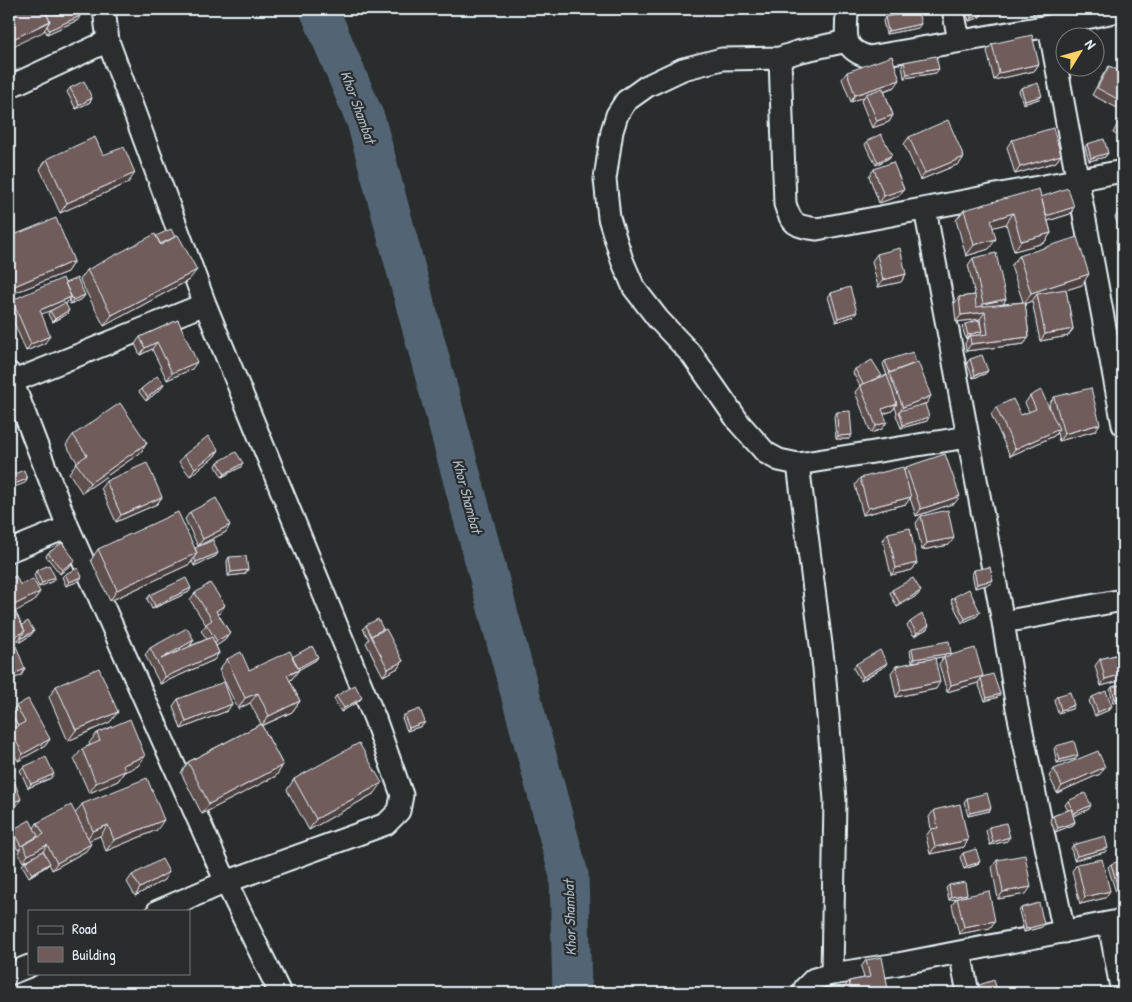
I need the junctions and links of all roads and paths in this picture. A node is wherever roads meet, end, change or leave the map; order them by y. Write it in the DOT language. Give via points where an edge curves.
graph roads {
  1 [pos="104,9"];
  2 [pos="847,9"];
  3 [pos="953,9"];
  4 [pos="1117,10"];
  5 [pos="1049,26"];
  6 [pos="108,41"];
  7 [pos="847,41"];
  8 [pos="959,41"];
  9 [pos="780,58"];
  10 [pos="9,87"];
  11 [pos="1123,170"];
  12 [pos="1078,179"];
  13 [pos="925,208"];
  14 [pos="205,304"];
  15 [pos="10,379"];
  16 [pos="1123,425"];
  17 [pos="968,437"];
  18 [pos="798,464"];
  19 [pos="68,527"];
  20 [pos="9,551"];
  21 [pos="1123,600"];
  22 [pos="1003,622"];
  23 [pos="226,882"];
  24 [pos="160,910"];
  25 [pos="1116,922"];
  26 [pos="1064,932"];
  27 [pos="960,952"];
  28 [pos="28,966"];
  29 [pos="9,974"];
  30 [pos="832,974"];
  31 [pos="280,993"];
  32 [pos="804,993"];
  33 [pos="968,993"];
  34 [pos="1122,993"];
  1 -- 6 [label="street"];
  2 -- 7 [label="street"];
  3 -- 8 [label="street"];
  4 -- 5 [label="street"];
  5 -- 8 [label="street"];
  5 -- 12 [label="street"];
  6 -- 10 [label="street"];
  6 -- 14 [label="street"];
  7 -- 8 [label="street" via="856,53 868,57"];
  7 -- 9 [label="street"];
  9 -- 13 [label="street" via="785,204 790,219 800,227 817,229"];
  9 -- 18 [label="street" via="722,59 683,69 626,101 612,132 605,179 609,218 634,288 692,355 740,424 766,453"];
  11 -- 12 [label="street"];
  12 -- 13 [label="street"];
  12 -- 16 [label="street"];
  13 -- 17 [label="street"];
  14 -- 15 [label="street"];
  14 -- 23 [label="street" via="375,719 402,795 399,811 386,824"];
  15 -- 19 [label="street"];
  17 -- 18 [label="street"];
  17 -- 22 [label="street"];
  18 -- 30 [label="street" via="824,668 835,800"];
  19 -- 20 [label="street"];
  19 -- 23 [label="street"];
  21 -- 22 [label="street"];
  22 -- 26 [label="street" via="1017,708"];
  23 -- 24 [label="street"];
  23 -- 31 [label="street"];
  25 -- 26 [label="street"];
  25 -- 34 [label="street"];
  26 -- 27 [label="street"];
  27 -- 30 [label="street"];
  27 -- 33 [label="street"];
  28 -- 29 [label="street"];
  30 -- 32 [label="street" via="814,979"];
}
